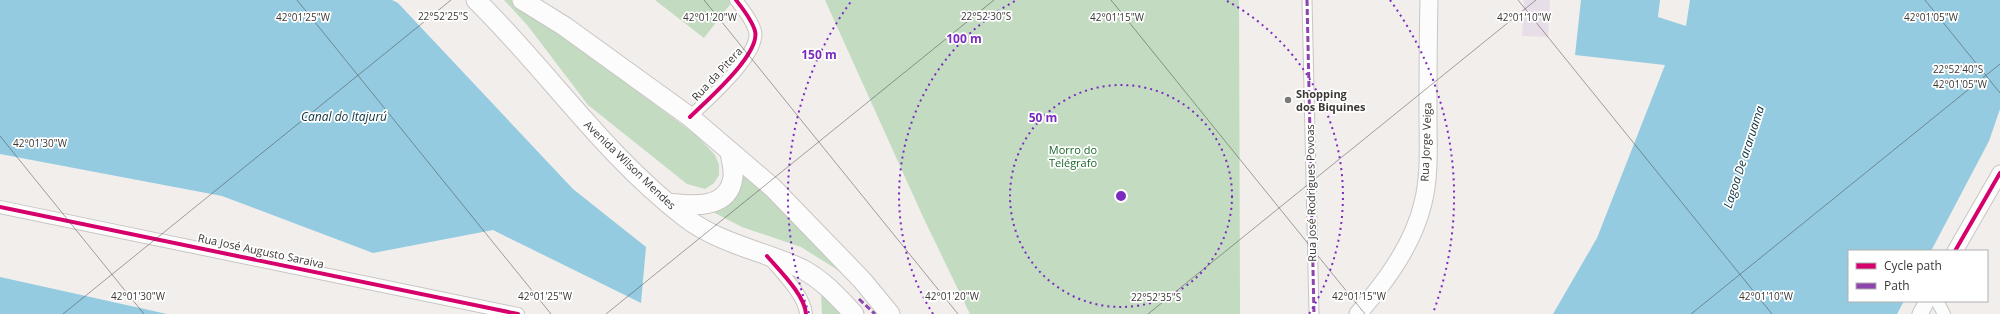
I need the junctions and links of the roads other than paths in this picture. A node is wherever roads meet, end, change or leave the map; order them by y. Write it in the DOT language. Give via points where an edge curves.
graph roads {
  1 [pos="476,0"];
  2 [pos="522,0"];
  3 [pos="736,0"];
  4 [pos="1307,0"];
  5 [pos="1429,0"];
  6 [pos="690,117"];
  7 [pos="730,152"];
  8 [pos="2000,173"];
  9 [pos="666,202"];
  10 [pos="0,207"];
  11 [pos="1956,250"];
  12 [pos="767,256"];
  13 [pos="862,280"];
  14 [pos="1926,302"];
  15 [pos="1938,302"];
  16 [pos="518,314"];
  17 [pos="806,314"];
  18 [pos="855,314"];
  19 [pos="890,314"];
  20 [pos="1314,314"];
  21 [pos="1358,314"];
  22 [pos="1920,314"];
  23 [pos="1944,314"];
  1 -- 9 [label="main road, Avenida Wilson Mendes" via="522,48 598,137"];
  2 -- 6 [label="main road" via="564,26"];
  3 -- 6 [label="street, Rua da Pitera" via="755,31 754,46 730,77"];
  4 -- 20 [label="street, Rua José Rodrigues Povoas"];
  5 -- 21 [label="main road, Rua Jorge Veiga" via="1428,166 1424,202 1401,257"];
  6 -- 7 [label="main road"];
  7 -- 9 [label="main road" via="733,176 729,190 723,196 714,202 695,206"];
  7 -- 13 [label="main road" via="774,188"];
  8 -- 11 [label="street"];
  9 -- 12 [label="main road, Avenida Wilson Mendes" via="716,236"];
  10 -- 16 [label="street, Rua José Augusto Saraiva"];
  12 -- 17 [label="street" via="792,285 806,309"];
  12 -- 18 [label="main road, Avenida Wilson Mendes" via="802,269 816,278 830,288"];
  13 -- 18 [label="main road"];
  13 -- 19 [label="main road"];
  14 -- 22 [label="street"];
  15 -- 23 [label="street"];
}
